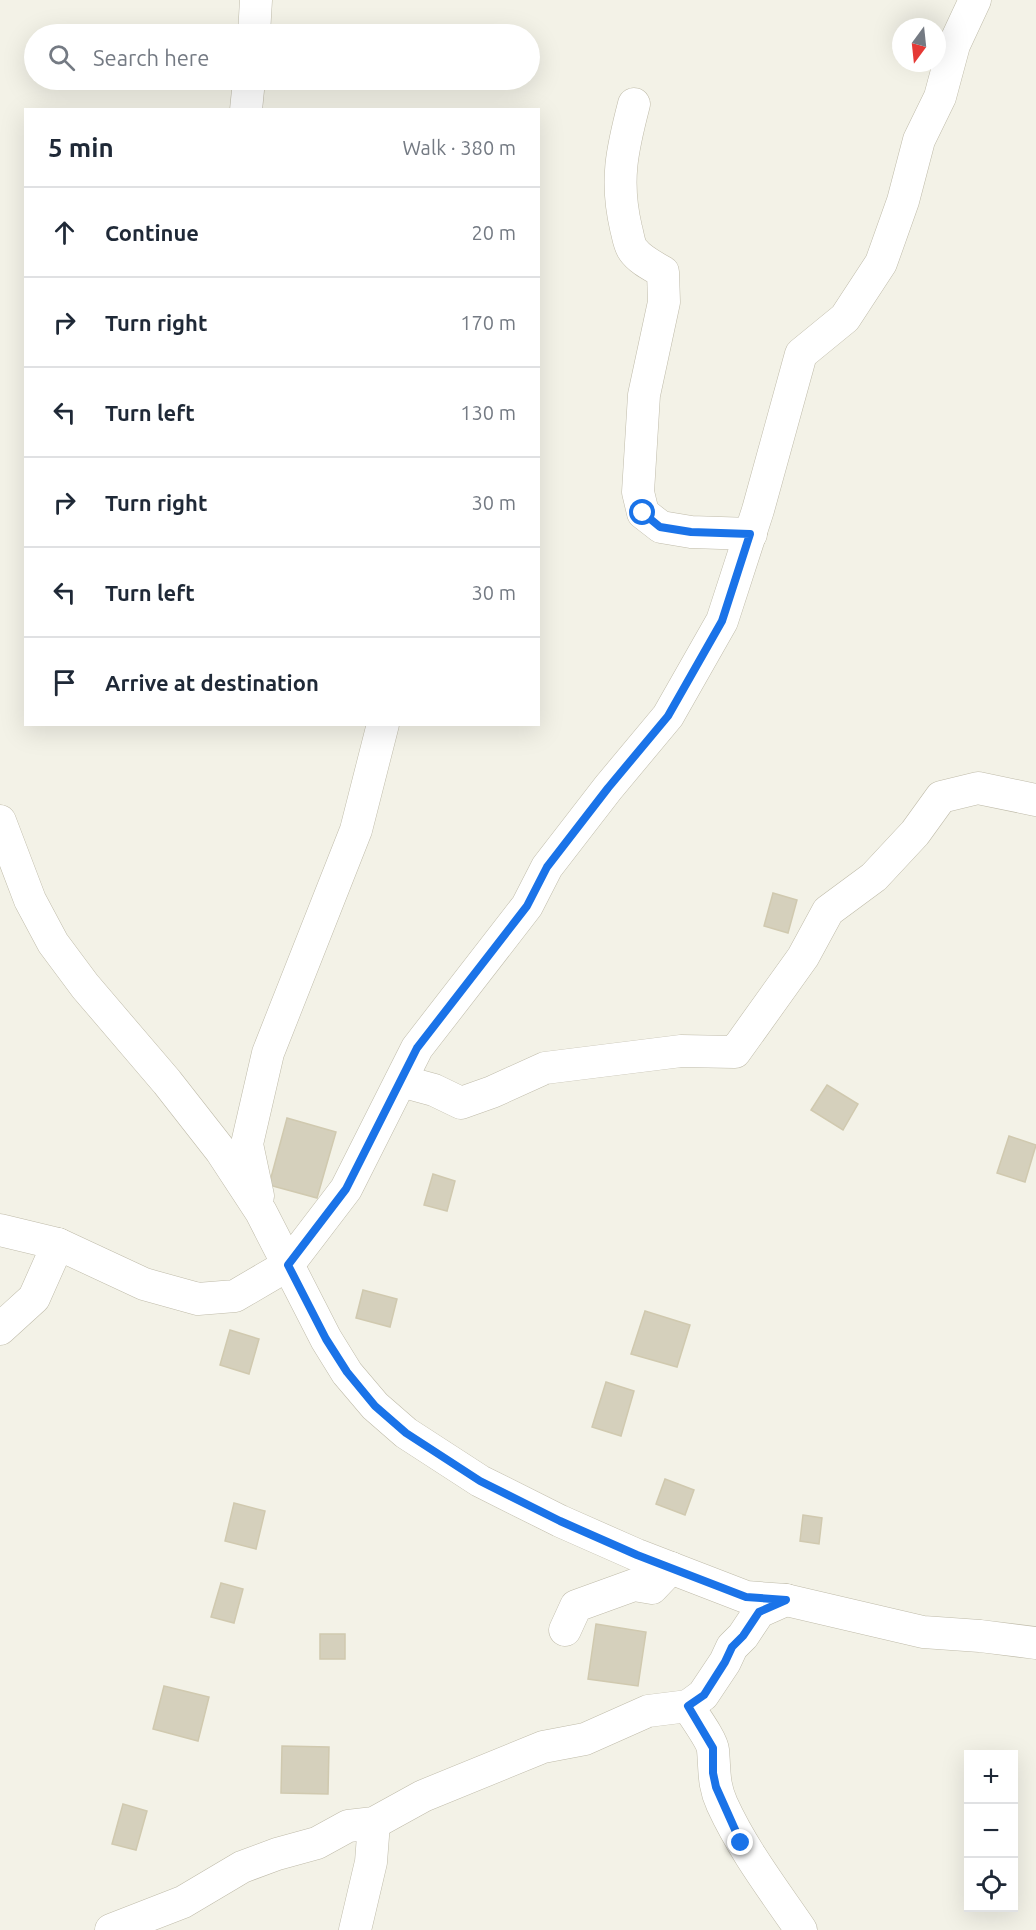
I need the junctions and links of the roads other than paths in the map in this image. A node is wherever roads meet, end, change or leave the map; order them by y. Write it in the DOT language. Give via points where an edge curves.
graph roads {
  1 [pos="256,0"];
  2 [pos="975,0"];
  3 [pos="255,24"];
  4 [pos="248,90"];
  5 [pos="634,104"];
  6 [pos="246,108"];
  7 [pos="750,534"];
  8 [pos="382,726"];
  9 [pos="1036,800"];
  10 [pos="0,821"];
  11 [pos="6,849"];
  12 [pos="400,1081"];
  13 [pos="261,1212"];
  14 [pos="0,1230"];
  15 [pos="58,1244"];
  16 [pos="288,1265"];
  17 [pos="0,1329"];
  18 [pos="671,1569"];
  19 [pos="786,1600"];
  20 [pos="565,1630"];
  21 [pos="1036,1644"];
  22 [pos="688,1706"];
  23 [pos="374,1823"];
  24 [pos="111,1930"];
  25 [pos="354,1930"];
  26 [pos="801,1930"];
  1 -- 3 [label="street"];
  2 -- 7 [label="street" via="954,45 940,97 920,140 881,263 845,318 801,354"];
  4 -- 6 [label="street"];
  5 -- 7 [label="street" via="619,176 625,221 632,249 663,272 664,302 644,395 638,492 643,513 660,527"];
  7 -- 12 [label="street" via="722,621 668,716 547,867 527,906 417,1048"];
  8 -- 13 [label="street" via="356,830 268,1053 247,1144"];
  9 -- 12 [label="street" via="978,788 940,797 915,833 874,877 828,911 803,957 735,1052 681,1051 545,1068 461,1103 434,1090"];
  10 -- 11 [label="street"];
  11 -- 13 [label="street" via="53,943 221,1151"];
  12 -- 16 [label="street" via="346,1189"];
  13 -- 16 [label="street"];
  14 -- 15 [label="street"];
  15 -- 16 [label="street" via="144,1284 198,1299 235,1296"];
  15 -- 17 [label="street" via="34,1298"];
  16 -- 18 [label="street" via="347,1372 375,1406 406,1433 490,1486"];
  18 -- 19 [label="street" via="746,1597"];
  18 -- 20 [label="street" via="652,1588 634,1586 576,1606"];
  19 -- 21 [label="street" via="923,1632"];
  19 -- 22 [label="street" via="759,1612 732,1647 704,1695"];
  22 -- 23 [label="street" via="648,1712 585,1740 543,1747 423,1796"];
  22 -- 26 [label="street" via="713,1748 716,1787 741,1843"];
  23 -- 24 [label="street" via="348,1826 317,1843 242,1867 183,1902"];
  23 -- 25 [label="street" via="371,1862"];
}
